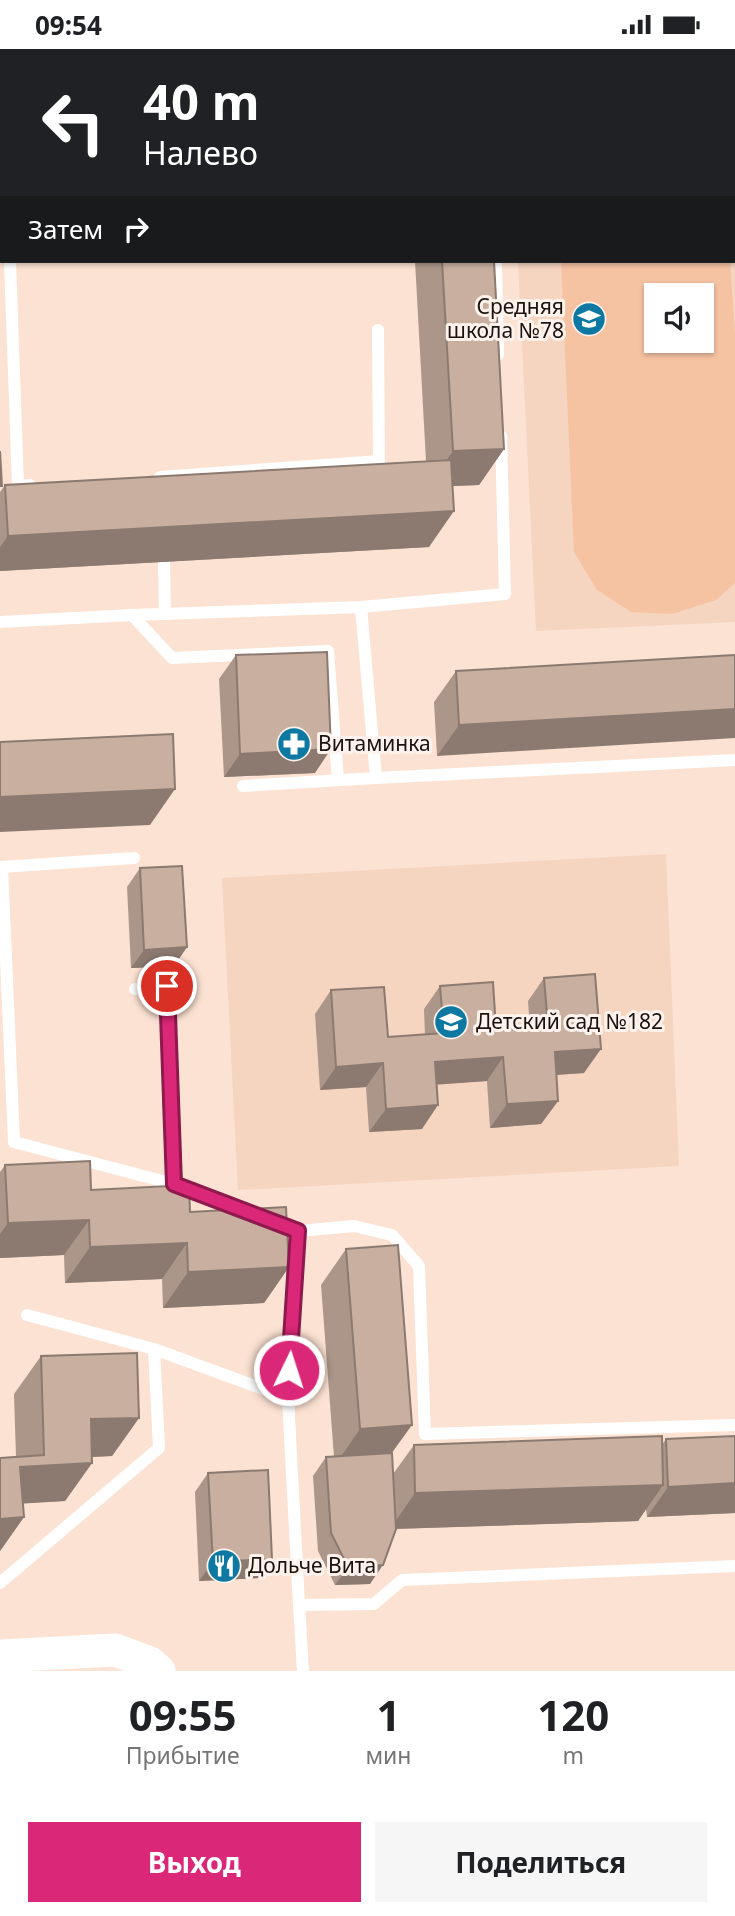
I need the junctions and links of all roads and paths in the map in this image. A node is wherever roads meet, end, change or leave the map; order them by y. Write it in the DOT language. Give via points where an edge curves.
graph roads {
  1 [pos="10,263"];
  2 [pos="496,263"];
  3 [pos="378,330"];
  4 [pos="499,372"];
  5 [pos="500,427"];
  6 [pos="156,481"];
  7 [pos="44,484"];
  8 [pos="164,562"];
  9 [pos="361,607"];
  10 [pos="165,614"];
  11 [pos="132,615"];
  12 [pos="0,622"];
  13 [pos="735,760"];
  14 [pos="376,778"];
  15 [pos="338,780"];
  16 [pos="243,786"];
  17 [pos="134,858"];
  18 [pos="135,989"];
  19 [pos="174,1184"];
  20 [pos="298,1231"];
  21 [pos="26,1315"];
  22 [pos="154,1349"];
  23 [pos="288,1398"];
  24 [pos="735,1425"];
  25 [pos="735,1566"];
  26 [pos="0,1583"];
  27 [pos="299,1605"];
  28 [pos="0,1656"];
  29 [pos="159,1671"];
  30 [pos="303,1671"];
  1 -- 7 [label="lane" via="18,486"];
  2 -- 4 [label="lane"];
  3 -- 6 [label="lane" via="379,461"];
  5 -- 9 [label="lane" via="505,594"];
  8 -- 10 [label="lane"];
  9 -- 10 [label="lane"];
  9 -- 14 [label="lane"];
  10 -- 11 [label="lane"];
  11 -- 12 [label="lane"];
  11 -- 15 [label="lane" via="172,658 328,651"];
  13 -- 14 [label="lane"];
  14 -- 15 [label="lane"];
  15 -- 16 [label="lane"];
  17 -- 19 [label="lane" via="2,867 14,1142"];
  18 -- 19 [label="lane" via="167,986"];
  19 -- 20 [label="lane"];
  20 -- 23 [label="lane"];
  20 -- 24 [label="lane" via="354,1226 392,1235 419,1266 425,1434"];
  21 -- 22 [label="lane"];
  22 -- 23 [label="lane"];
  22 -- 26 [label="lane" via="159,1448"];
  23 -- 27 [label="lane"];
  25 -- 27 [label="lane" via="402,1580 374,1604"];
  27 -- 30 [label="lane"];
  28 -- 29 [label="main road" via="115,1650"];
}
